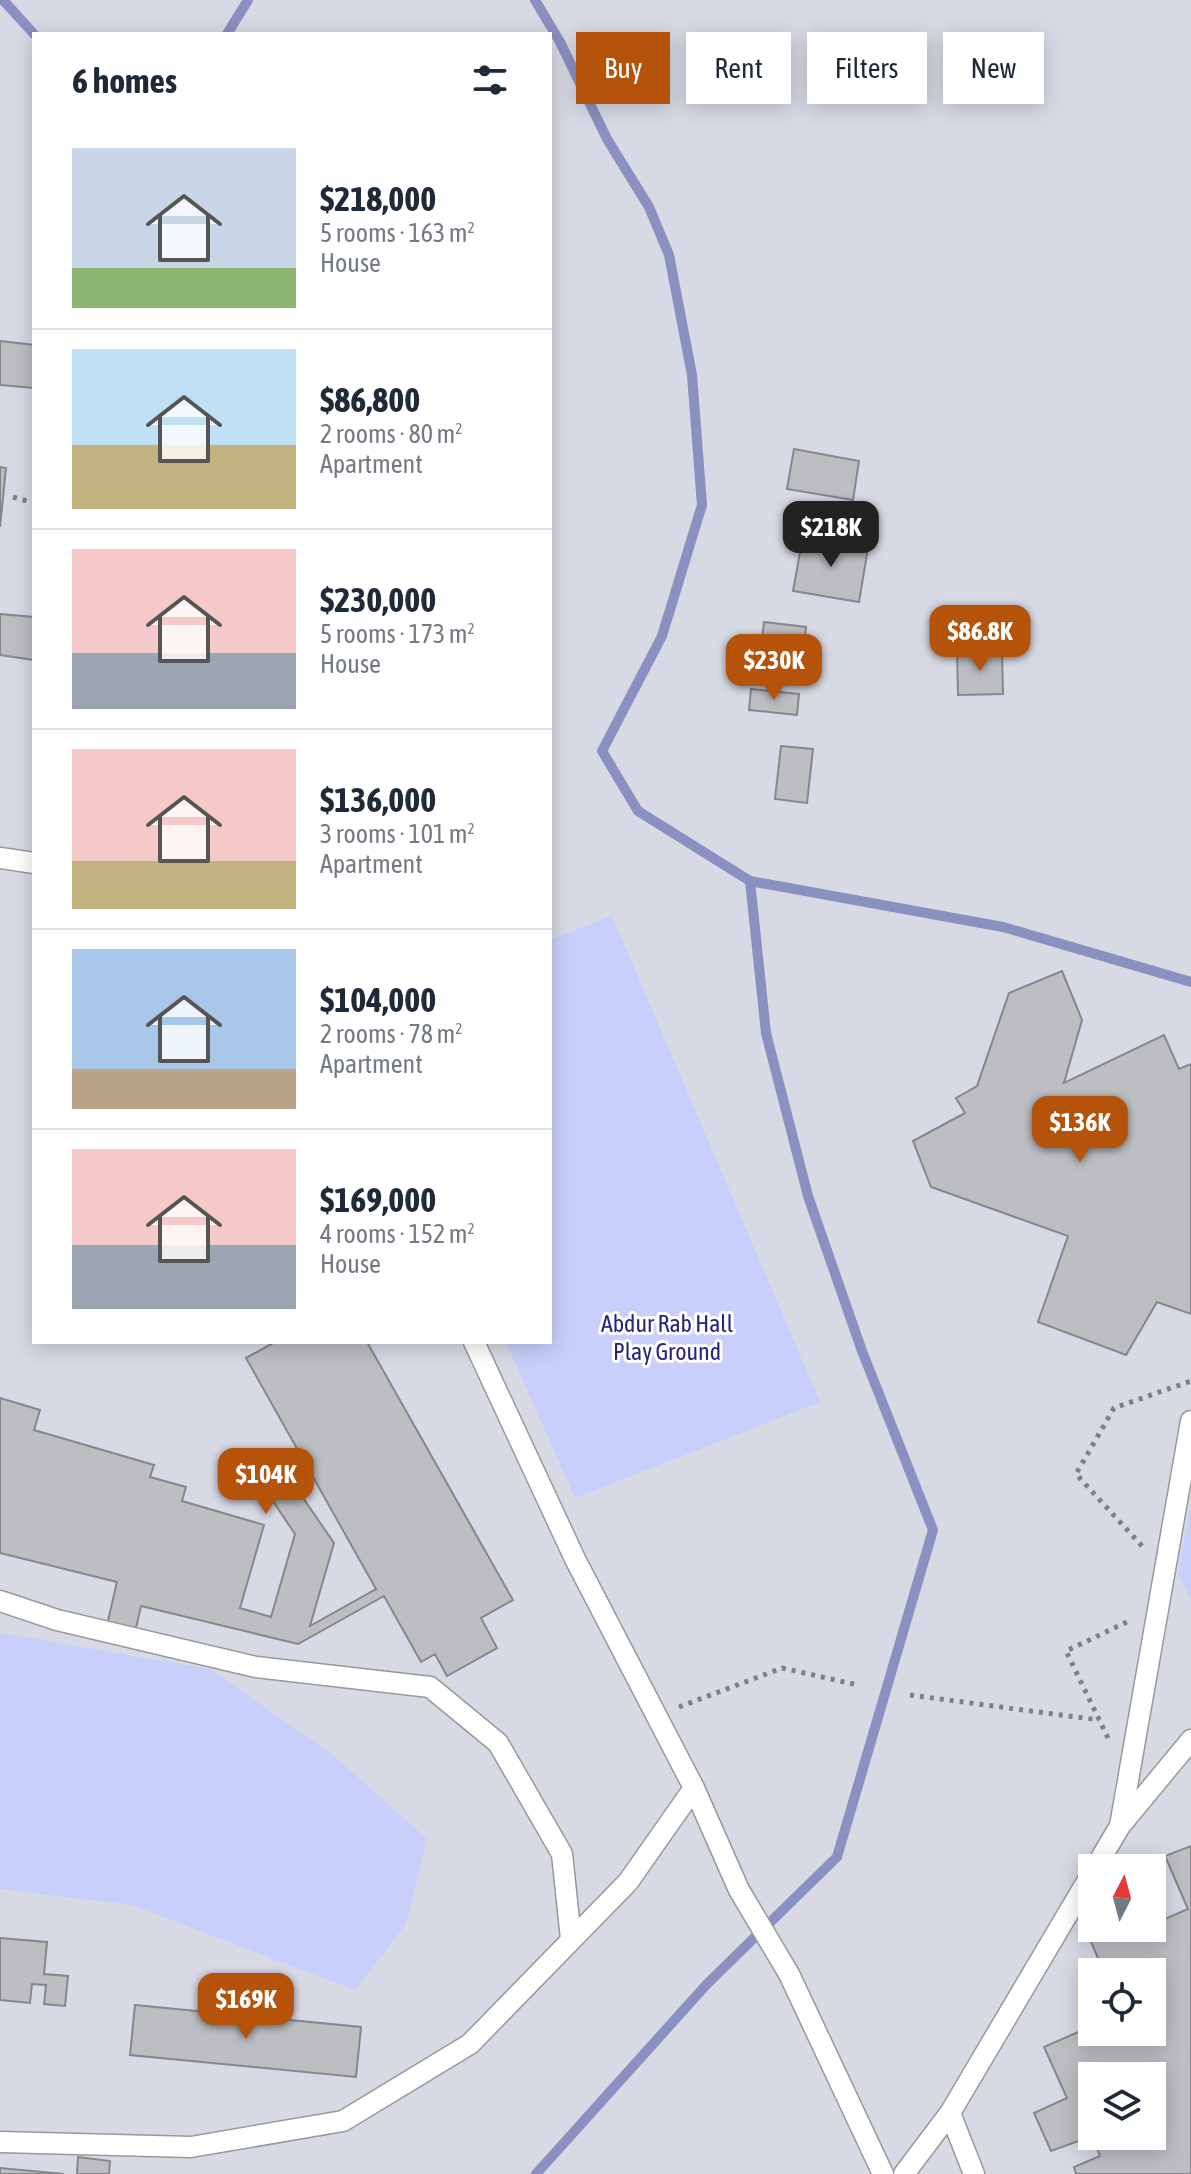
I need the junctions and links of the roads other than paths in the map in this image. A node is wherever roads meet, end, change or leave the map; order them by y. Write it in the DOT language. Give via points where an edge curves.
graph roads {
  1 [pos="0,858"];
  2 [pos="32,863"];
  3 [pos="475,1344"];
  4 [pos="1191,1421"];
  5 [pos="0,1601"];
  6 [pos="1191,1740"];
  7 [pos="694,1788"];
  8 [pos="1120,1826"];
  9 [pos="1103,1854"];
  10 [pos="1078,1897"];
  11 [pos="571,1939"];
  12 [pos="950,2113"];
  13 [pos="0,2142"];
  14 [pos="883,2174"];
  15 [pos="904,2174"];
  16 [pos="974,2174"];
  1 -- 2 [label="lane"];
  3 -- 7 [label="lane" via="575,1559"];
  4 -- 8 [label="lane"];
  5 -- 11 [label="lane" via="57,1620 256,1667 430,1687 498,1743 562,1854"];
  6 -- 8 [label="lane"];
  7 -- 11 [label="lane" via="628,1882"];
  7 -- 14 [label="lane" via="739,1890 789,1974"];
  8 -- 9 [label="lane"];
  10 -- 12 [label="lane"];
  11 -- 13 [label="lane" via="470,2044 343,2121 191,2147"];
  12 -- 15 [label="lane"];
  12 -- 16 [label="lane"];
}
